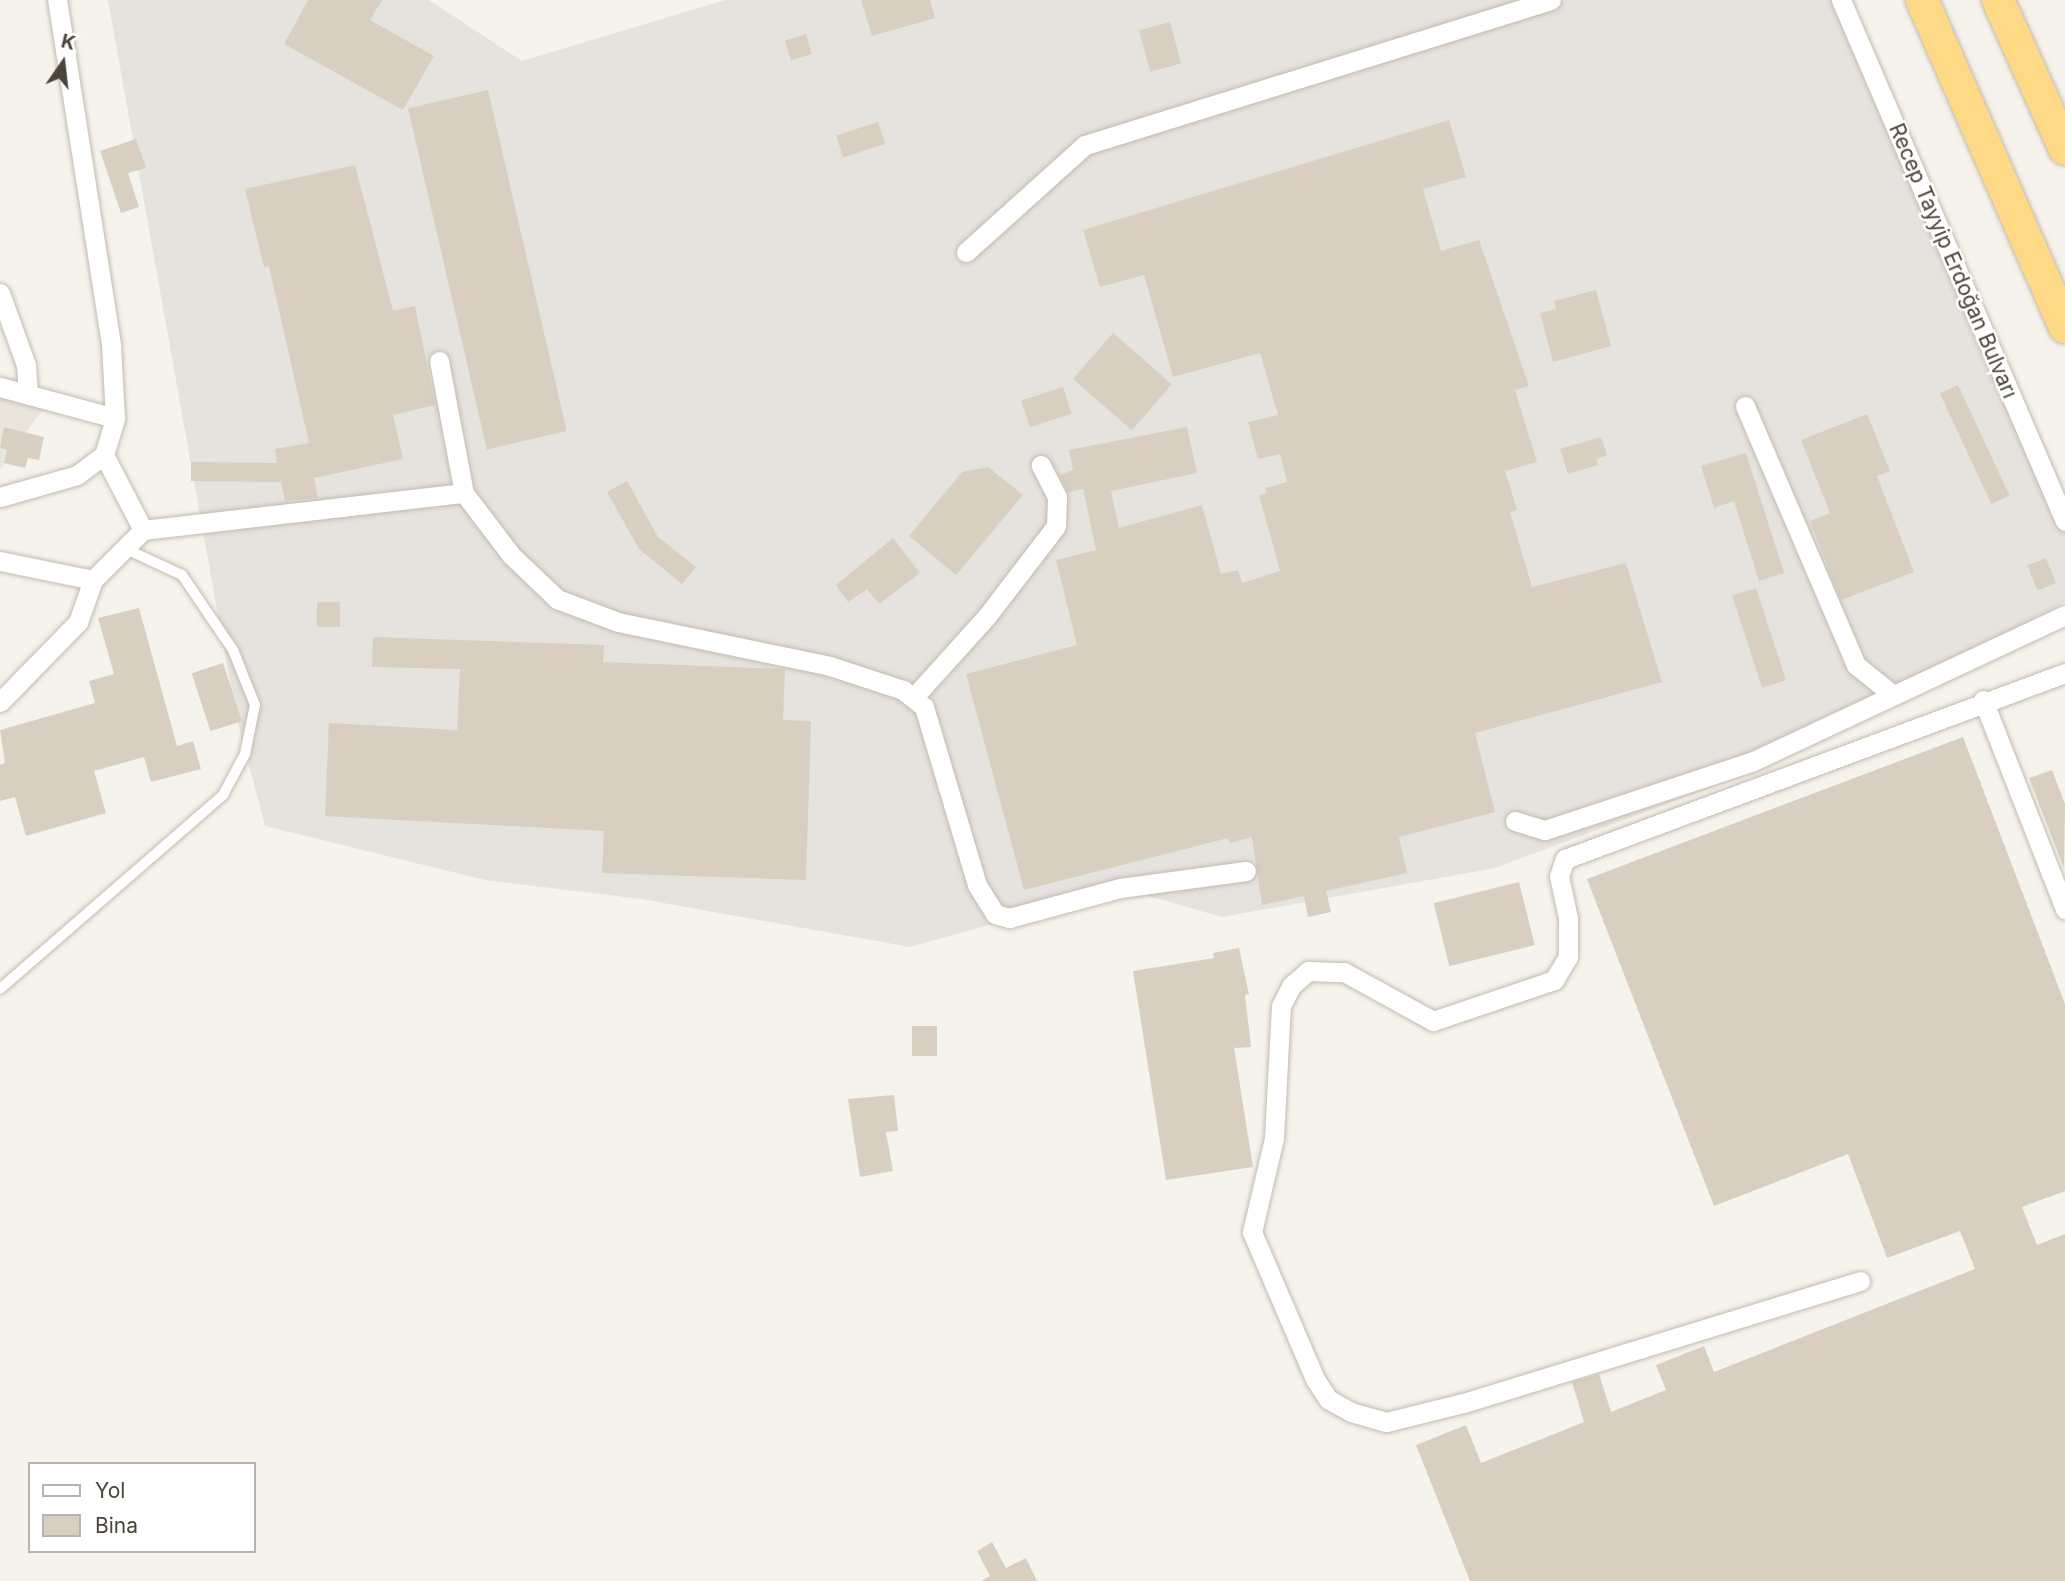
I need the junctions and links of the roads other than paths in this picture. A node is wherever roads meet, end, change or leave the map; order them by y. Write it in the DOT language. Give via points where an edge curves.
graph roads {
  1 [pos="57,0"];
  2 [pos="1551,0"];
  3 [pos="1841,0"];
  4 [pos="1922,0"];
  5 [pos="1998,0"];
  6 [pos="2065,149"];
  7 [pos="966,252"];
  8 [pos="0,293"];
  9 [pos="2065,327"];
  10 [pos="439,361"];
  11 [pos="0,387"];
  12 [pos="28,395"];
  13 [pos="1745,406"];
  14 [pos="115,418"];
  15 [pos="104,455"];
  16 [pos="1041,465"];
  17 [pos="464,493"];
  18 [pos="0,497"];
  19 [pos="2065,521"];
  20 [pos="143,530"];
  21 [pos="128,550"];
  22 [pos="0,561"];
  23 [pos="93,580"];
  24 [pos="2065,615"];
  25 [pos="2065,673"];
  26 [pos="1892,694"];
  27 [pos="913,698"];
  28 [pos="1983,700"];
  29 [pos="0,702"];
  30 [pos="1515,821"];
  31 [pos="1246,872"];
  32 [pos="2065,909"];
  33 [pos="0,989"];
  34 [pos="1860,1281"];
  1 -- 14 [label="street" via="111,344"];
  2 -- 7 [label="street" via="1085,145"];
  3 -- 19 [label="street, Recep Tayyip Erdoğan Bulvarı"];
  4 -- 9 [label="highway"];
  5 -- 6 [label="highway"];
  8 -- 12 [label="street" via="26,365"];
  10 -- 17 [label="street"];
  11 -- 12 [label="street"];
  12 -- 14 [label="street"];
  13 -- 26 [label="street" via="1856,665"];
  14 -- 15 [label="street"];
  15 -- 18 [label="street" via="77,475"];
  15 -- 20 [label="street"];
  16 -- 27 [label="street" via="1057,497 1056,526 987,616"];
  17 -- 20 [label="street"];
  17 -- 27 [label="street" via="511,555 557,598 618,622 830,666 879,680"];
  20 -- 21 [label="street"];
  21 -- 23 [label="street"];
  21 -- 33 [label="lane" via="182,575 233,650 256,705 245,754 223,795"];
  22 -- 23 [label="street"];
  23 -- 29 [label="street" via="78,622"];
  24 -- 26 [label="street"];
  25 -- 28 [label="street"];
  26 -- 30 [label="street" via="1725,770 1545,830"];
  27 -- 31 [label="street" via="924,707 977,885 995,914 1009,918 1121,887"];
  28 -- 32 [label="street"];
  28 -- 34 [label="street" via="1657,829 1565,859 1559,876 1568,957 1554,980 1433,1021 1344,972 1308,971 1291,986 1282,1006 1274,1138 1252,1232 1315,1379 1328,1399 1351,1412 1386,1422 1451,1406"];
}
